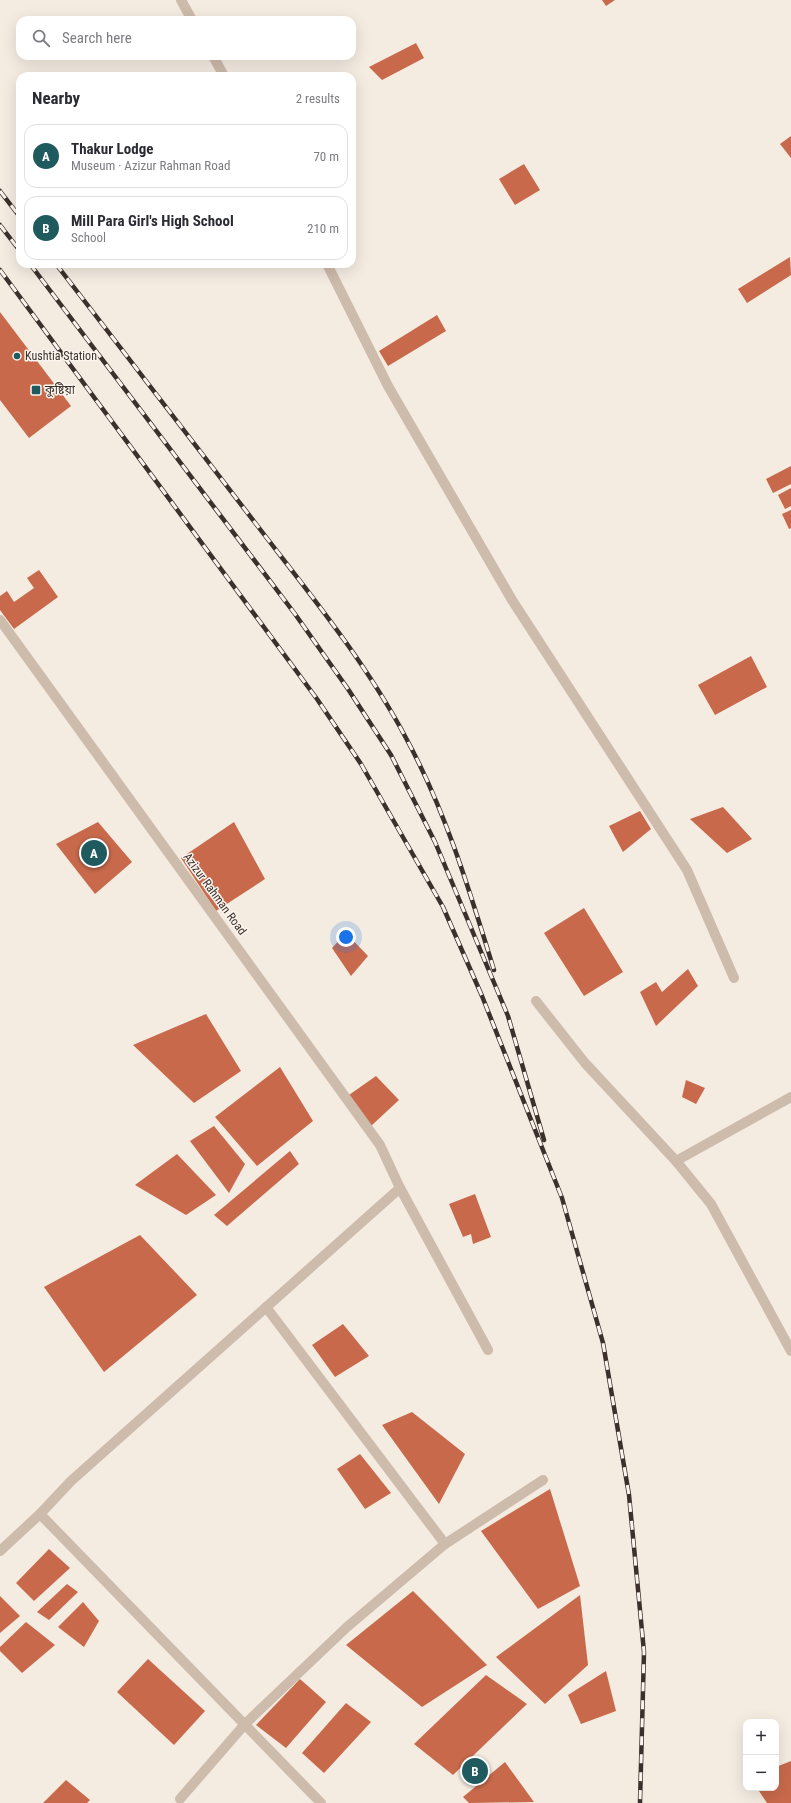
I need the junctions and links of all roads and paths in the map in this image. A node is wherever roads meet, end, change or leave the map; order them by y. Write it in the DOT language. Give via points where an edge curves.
graph roads {
  1 [pos="181,0"];
  2 [pos="190,16"];
  3 [pos="215,60"];
  4 [pos="222,72"];
  5 [pos="329,268"];
  6 [pos="0,620"];
  7 [pos="734,978"];
  8 [pos="536,1001"];
  9 [pos="791,1097"];
  10 [pos="676,1161"];
  11 [pos="400,1188"];
  12 [pos="266,1308"];
  13 [pos="488,1350"];
  14 [pos="791,1351"];
  15 [pos="543,1480"];
  16 [pos="40,1514"];
  17 [pos="445,1544"];
  18 [pos="0,1551"];
  19 [pos="245,1724"];
  20 [pos="180,1799"];
  21 [pos="321,1803"];
  1 -- 2 [label="street"];
  3 -- 4 [label="street"];
  5 -- 7 [label="street" via="388,386 512,600 687,870"];
  6 -- 11 [label="street, Azizur Rahman Road" via="380,1145"];
  8 -- 10 [label="street" via="585,1063"];
  9 -- 10 [label="street"];
  10 -- 14 [label="street" via="711,1204"];
  11 -- 12 [label="street"];
  11 -- 13 [label="street, Azizur Rahman Road"];
  12 -- 16 [label="street" via="71,1481"];
  12 -- 17 [label="street"];
  15 -- 17 [label="street"];
  16 -- 18 [label="street"];
  16 -- 19 [label="street"];
  17 -- 19 [label="street" via="347,1627"];
  19 -- 20 [label="street"];
  19 -- 21 [label="street"];
}
